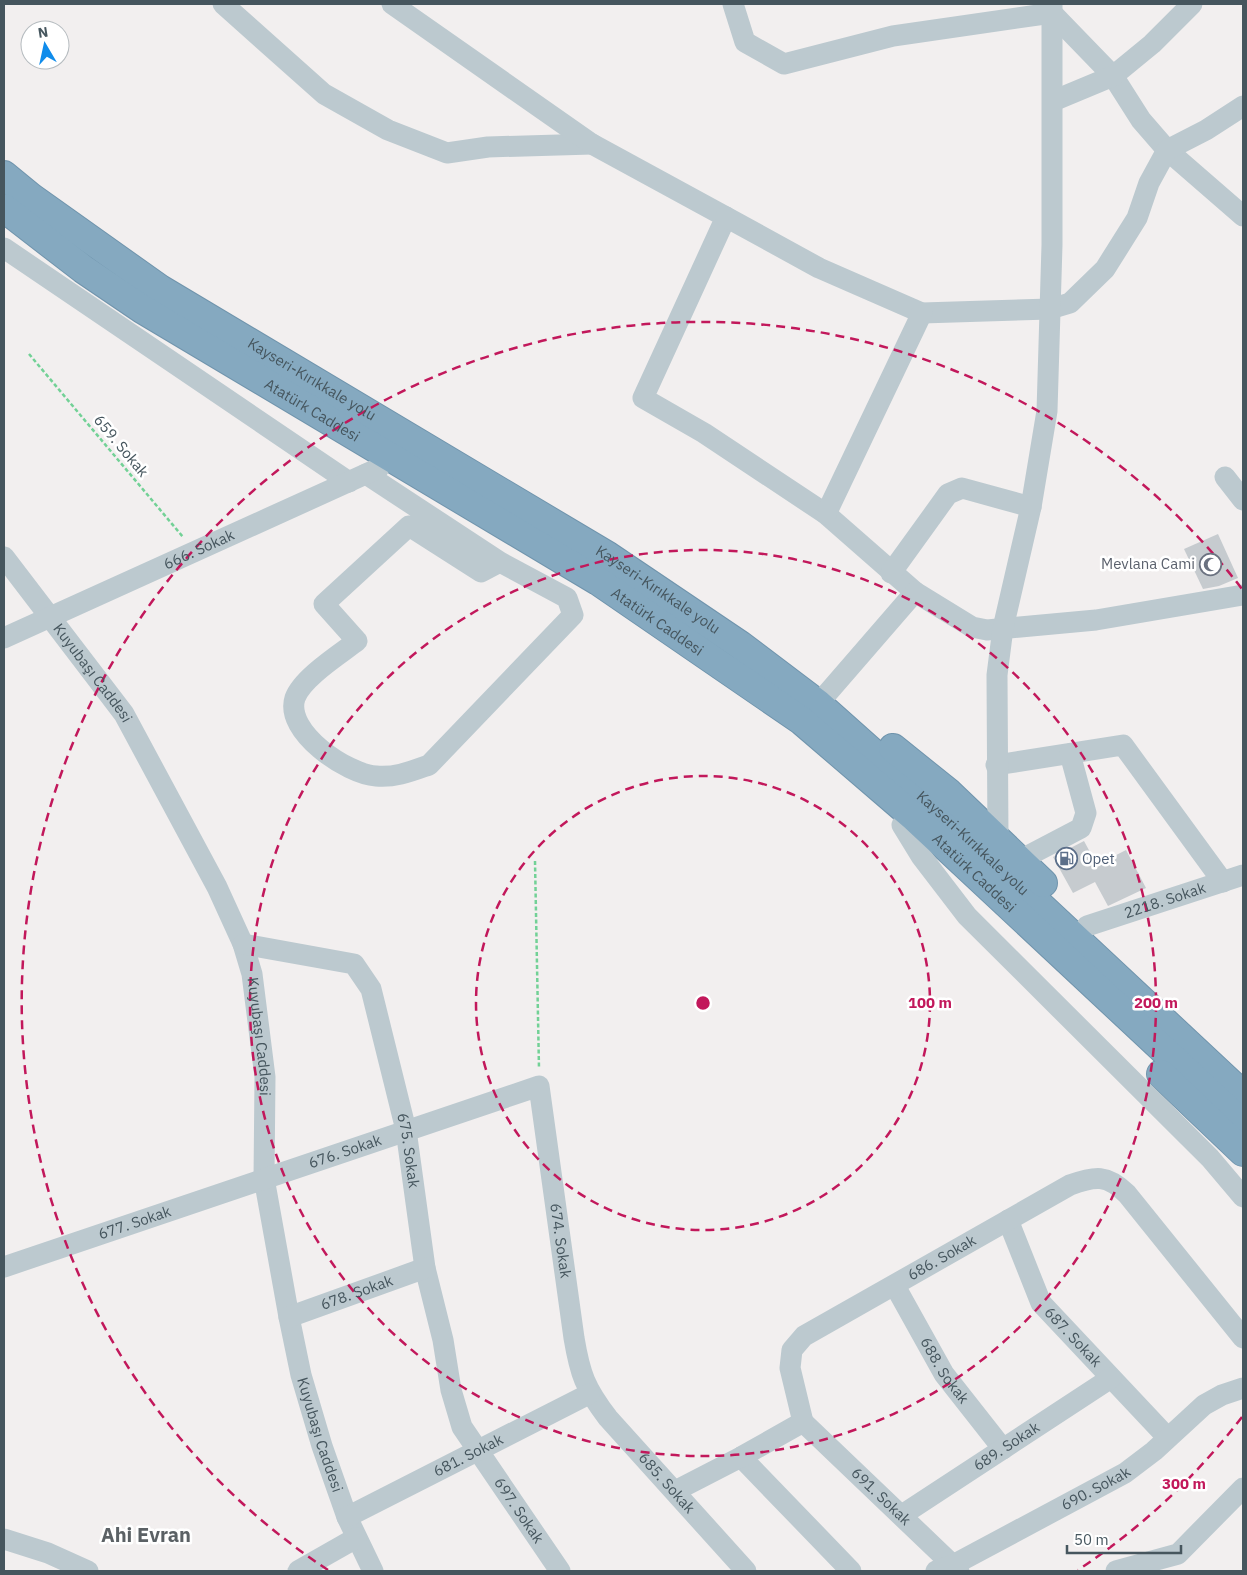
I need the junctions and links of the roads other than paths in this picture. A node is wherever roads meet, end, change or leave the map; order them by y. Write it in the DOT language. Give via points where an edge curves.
graph roads {
  1 [pos="223,4"];
  2 [pos="392,4"];
  3 [pos="733,4"];
  4 [pos="1192,4"];
  5 [pos="1052,8"];
  6 [pos="1113,76"];
  7 [pos="1052,102"];
  8 [pos="1243,106"];
  9 [pos="592,144"];
  10 [pos="1167,150"];
  11 [pos="4,175"];
  12 [pos="4,208"];
  13 [pos="1243,216"];
  14 [pos="726,217"];
  15 [pos="4,248"];
  16 [pos="1050,309"];
  17 [pos="922,313"];
  18 [pos="394,462"];
  19 [pos="1225,477"];
  20 [pos="358,478"];
  21 [pos="1243,500"];
  22 [pos="1031,508"];
  23 [pos="826,514"];
  24 [pos="4,557"];
  25 [pos="500,562"];
  26 [pos="891,574"];
  27 [pos="915,592"];
  28 [pos="1243,595"];
  29 [pos="50,617"];
  30 [pos="1003,628"];
  31 [pos="4,638"];
  32 [pos="810,713"];
  33 [pos="1070,754"];
  34 [pos="996,765"];
  35 [pos="902,825"];
  36 [pos="998,839"];
  37 [pos="1020,860"];
  38 [pos="1243,875"];
  39 [pos="1223,882"];
  40 [pos="1087,926"];
  41 [pos="243,944"];
  42 [pos="1243,1073"];
  43 [pos="539,1086"];
  44 [pos="1243,1095"];
  45 [pos="1243,1124"];
  46 [pos="406,1130"];
  47 [pos="1243,1152"];
  48 [pos="264,1178"];
  49 [pos="1243,1197"];
  50 [pos="1008,1220"];
  51 [pos="4,1267"];
  52 [pos="425,1268"];
  53 [pos="894,1286"];
  54 [pos="289,1317"];
  55 [pos="1243,1338"];
  56 [pos="1111,1378"];
  57 [pos="1243,1388"];
  58 [pos="589,1394"];
  59 [pos="803,1422"];
  60 [pos="1167,1438"];
  61 [pos="1003,1449"];
  62 [pos="478,1450"];
  63 [pos="741,1457"];
  64 [pos="1243,1488"];
  65 [pos="675,1491"];
  66 [pos="902,1515"];
  67 [pos="347,1517"];
  68 [pos="356,1538"];
  69 [pos="4,1539"];
  70 [pos="1179,1563"];
  71 [pos="949,1569"];
  72 [pos="88,1571"];
  73 [pos="298,1571"];
  74 [pos="373,1571"];
  75 [pos="560,1571"];
  76 [pos="746,1571"];
  77 [pos="851,1571"];
  78 [pos="1116,1571"];
  1 -- 9 [label="street" via="324,94 388,130 447,153 488,146"];
  2 -- 9 [label="street"];
  3 -- 5 [label="street" via="745,42 784,64 893,36"];
  4 -- 6 [label="street" via="1152,44"];
  5 -- 6 [label="street"];
  5 -- 7 [label="street"];
  6 -- 7 [label="street"];
  6 -- 10 [label="street" via="1141,120"];
  7 -- 16 [label="street"];
  8 -- 10 [label="street"];
  9 -- 14 [label="street"];
  10 -- 13 [label="street"];
  10 -- 16 [label="street" via="1149,184 1137,218 1105,269 1070,303"];
  11 -- 32 [label="highway, Kayseri-Kırıkkale yolu" via="160,288 608,556 740,645"];
  12 -- 18 [label="highway, Atatürk Caddesi" via="83,269 142,309"];
  14 -- 17 [label="street" via="819,268"];
  14 -- 23 [label="street" via="643,398 719,442"];
  15 -- 20 [label="street"];
  16 -- 17 [label="street"];
  16 -- 22 [label="street" via="1047,411"];
  17 -- 23 [label="street"];
  18 -- 20 [label="street, 666. Sokak"];
  18 -- 32 [label="highway, Atatürk Caddesi" via="598,581"];
  19 -- 21 [label="street"];
  20 -- 25 [label="street"];
  20 -- 29 [label="street, 666. Sokak"];
  22 -- 26 [label="street" via="962,488 948,494"];
  22 -- 30 [label="street"];
  23 -- 26 [label="street"];
  24 -- 29 [label="street, Kuyubaşı Caddesi"];
  25 -- 25 [label="street" via="567,598 573,615 429,765 402,774 376,776 352,769 322,752 296,718 293,706 296,696 310,678 357,641 324,604 409,526 481,572"];
  26 -- 27 [label="street"];
  27 -- 30 [label="street" via="972,627 987,630"];
  27 -- 32 [label="street"];
  28 -- 30 [label="street" via="1096,620"];
  29 -- 31 [label="street, 666. Sokak"];
  29 -- 41 [label="street, Kuyubaşı Caddesi" via="124,714 217,887"];
  30 -- 34 [label="street" via="997,675"];
  32 -- 35 [label="highway" via="827,753"];
  32 -- 36 [label="highway" via="852,715 949,793"];
  32 -- 44 [label="highway, Kayseri-Kırıkkale yolu" via="956,827"];
  32 -- 45 [label="highway, Atatürk Caddesi" via="914,818"];
  33 -- 34 [label="street"];
  33 -- 37 [label="street" via="1086,813 1085,821 1081,828"];
  33 -- 39 [label="street" via="1123,745"];
  34 -- 36 [label="street"];
  35 -- 47 [label="highway"];
  35 -- 49 [label="street" via="921,856 967,916 1210,1158"];
  36 -- 37 [label="highway"];
  37 -- 40 [label="highway"];
  38 -- 39 [label="street, 2218. Sokak"];
  39 -- 40 [label="street, 2218. Sokak"];
  40 -- 42 [label="highway"];
  41 -- 46 [label="street, 675. Sokak" via="354,964 371,988"];
  41 -- 48 [label="street, Kuyubaşı Caddesi" via="252,974 265,1077"];
  43 -- 46 [label="street, 676. Sokak"];
  43 -- 58 [label="street, 674. Sokak" via="574,1338"];
  46 -- 48 [label="street, 676. Sokak"];
  46 -- 52 [label="street, 675. Sokak"];
  48 -- 51 [label="street, 677. Sokak"];
  48 -- 54 [label="street, Kuyubaşı Caddesi"];
  50 -- 53 [label="street, 686. Sokak"];
  50 -- 55 [label="street, 686. Sokak" via="1070,1185 1090,1178 1105,1179 1127,1194"];
  50 -- 56 [label="street, 687. Sokak" via="1041,1303"];
  52 -- 54 [label="street, 678. Sokak"];
  52 -- 62 [label="street, 675. Sokak" via="443,1340 451,1390 462,1427"];
  53 -- 59 [label="street, 686. Sokak" via="804,1336 792,1350 790,1368"];
  53 -- 61 [label="street, 688. Sokak" via="944,1374"];
  54 -- 67 [label="street, Kuyubaşı Caddesi" via="301,1375"];
  56 -- 60 [label="street, 687. Sokak"];
  56 -- 61 [label="street, 689. Sokak"];
  57 -- 60 [label="street, 690. Sokak" via="1204,1405"];
  58 -- 62 [label="street, 681. Sokak"];
  58 -- 65 [label="street, 685. Sokak"];
  59 -- 63 [label="street"];
  59 -- 66 [label="street, 691. Sokak"];
  60 -- 71 [label="street, 690. Sokak" via="1124,1473"];
  61 -- 66 [label="street, 689. Sokak"];
  62 -- 67 [label="street, 681. Sokak"];
  62 -- 75 [label="street, 697. Sokak"];
  63 -- 65 [label="street"];
  63 -- 77 [label="street"];
  64 -- 70 [label="street"];
  65 -- 76 [label="street, 685. Sokak"];
  66 -- 71 [label="street, 691. Sokak"];
  67 -- 68 [label="street, Kuyubaşı Caddesi"];
  68 -- 73 [label="street"];
  68 -- 74 [label="street, Kuyubaşı Caddesi"];
  69 -- 72 [label="street" via="48,1553"];
  70 -- 78 [label="street"];
}
